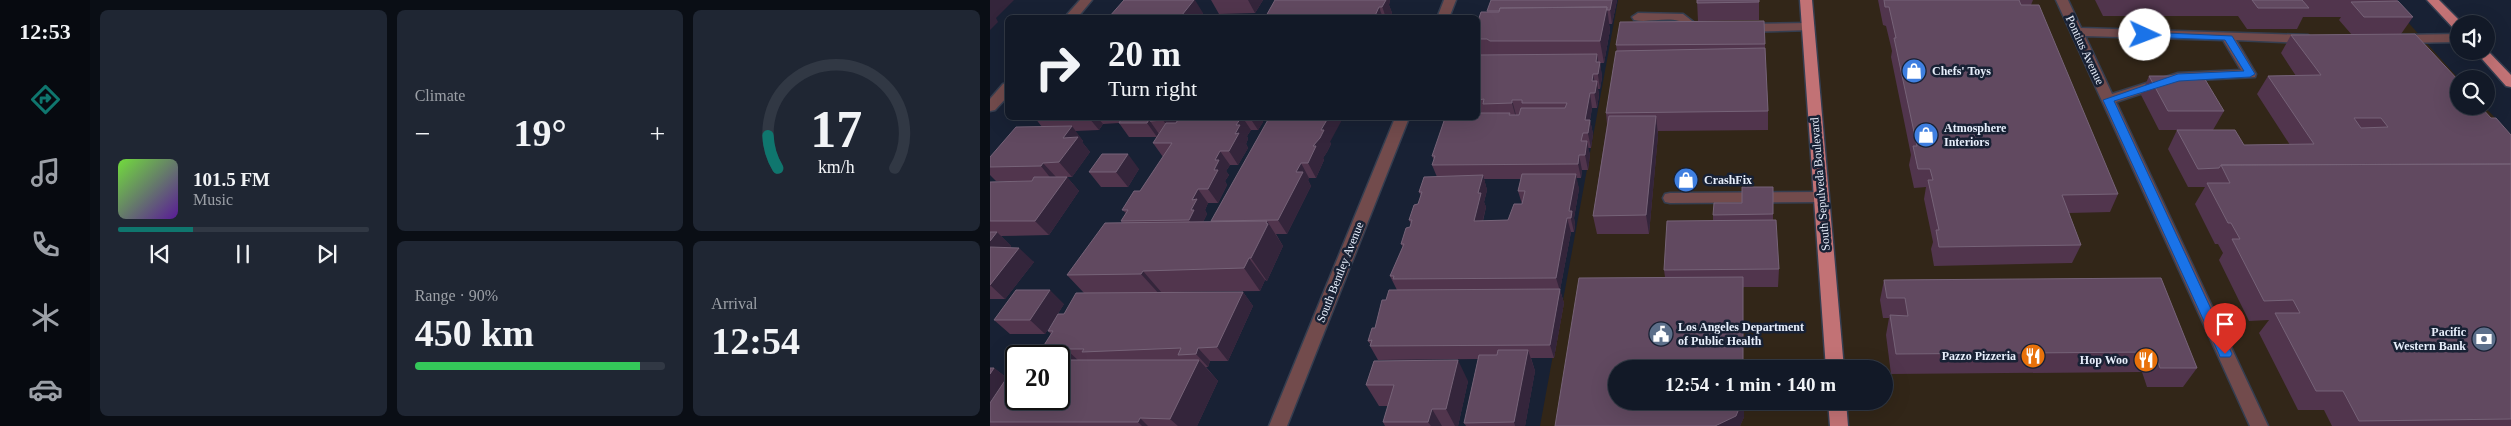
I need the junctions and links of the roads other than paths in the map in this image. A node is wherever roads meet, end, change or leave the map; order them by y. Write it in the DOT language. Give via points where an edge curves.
graph roads {
  1 [pos="1086,0"];
  2 [pos="1450,0"];
  3 [pos="1806,0"];
  4 [pos="2062,0"];
  5 [pos="2433,0"];
  6 [pos="1073,15"];
  7 [pos="1444,15"];
  8 [pos="1638,17"];
  9 [pos="2450,18"];
  10 [pos="1808,27"];
  11 [pos="1712,28"];
  12 [pos="1731,28"];
  13 [pos="2077,32"];
  14 [pos="2228,38"];
  15 [pos="2450,38"];
  16 [pos="2325,39"];
  17 [pos="2382,39"];
  18 [pos="2490,60"];
  19 [pos="2511,82"];
  20 [pos="1005,90"];
  21 [pos="2108,100"];
  22 [pos="990,107"];
  23 [pos="1401,120"];
  24 [pos="1821,197"];
  25 [pos="1670,198"];
  26 [pos="1833,360"];
  27 [pos="1838,410"];
  28 [pos="1278,426"];
  29 [pos="1839,426"];
  30 [pos="2259,426"];
  1 -- 6 [label="street"];
  2 -- 7 [label="street"];
  3 -- 10 [label="main road, South Sepulveda Boulevard"];
  4 -- 13 [label="street, Pontius Avenue"];
  5 -- 9 [label="main road"];
  8 -- 11 [label="street" via="1683,18 1693,28"];
  10 -- 12 [label="street"];
  10 -- 24 [label="main road, South Sepulveda Boulevard"];
  13 -- 14 [label="street"];
  13 -- 21 [label="street, Pontius Avenue"];
  14 -- 16 [label="street"];
  14 -- 21 [label="street" via="2250,74 2178,78"];
  15 -- 17 [label="street"];
  18 -- 19 [label="main road"];
  20 -- 22 [label="street"];
  21 -- 30 [label="street, Pontius Avenue"];
  23 -- 28 [label="street, South Bentley Avenue"];
  24 -- 25 [label="street"];
  24 -- 26 [label="main road, South Sepulveda Boulevard"];
  27 -- 29 [label="main road"];
}
